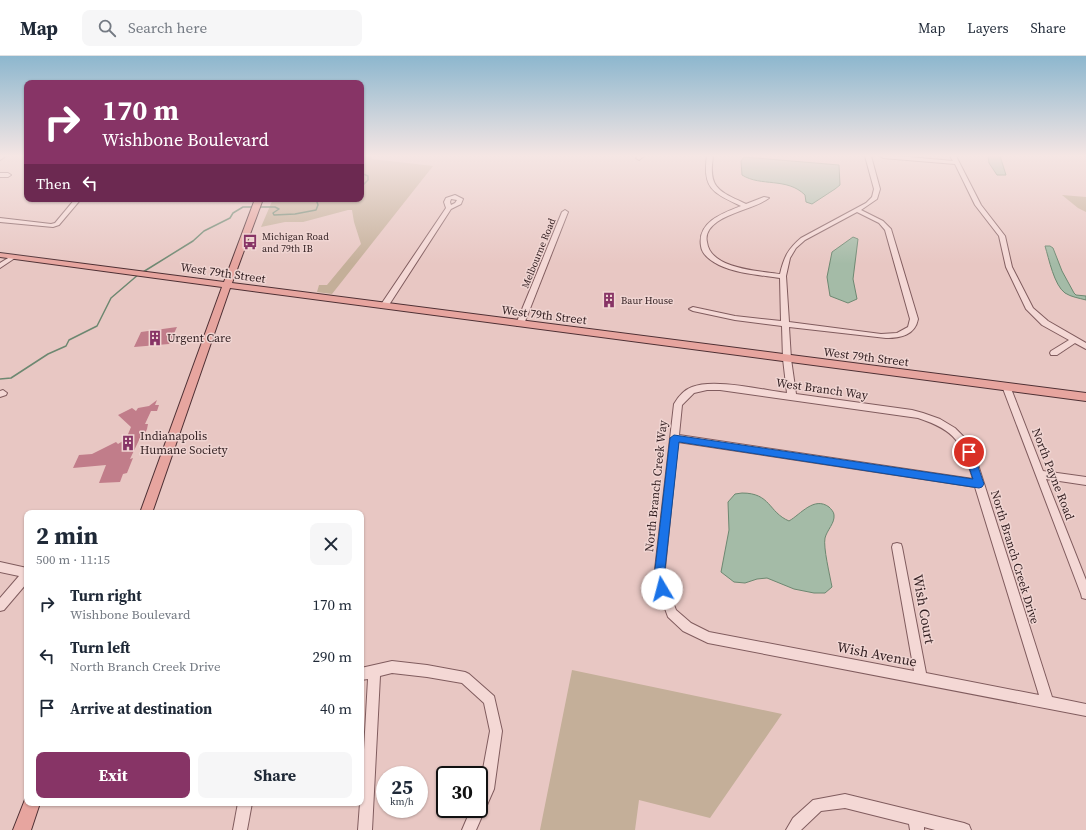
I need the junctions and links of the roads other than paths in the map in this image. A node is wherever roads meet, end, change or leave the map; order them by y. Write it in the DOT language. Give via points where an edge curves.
graph roads {
  1 [pos="721,192"];
  2 [pos="877,192"];
  3 [pos="971,192"];
  4 [pos="766,198"];
  5 [pos="75,202"];
  6 [pos="258,202"];
  7 [pos="747,206"];
  8 [pos="449,208"];
  9 [pos="857,210"];
  10 [pos="565,212"];
  11 [pos="0,220"];
  12 [pos="0,255"];
  13 [pos="13,257"];
  14 [pos="0,266"];
  15 [pos="782,276"];
  16 [pos="227,285"];
  17 [pos="384,306"];
  18 [pos="693,309"];
  19 [pos="520,324"];
  20 [pos="785,324"];
  21 [pos="1075,340"];
  22 [pos="1086,346"];
  23 [pos="1054,353"];
  24 [pos="787,359"];
  25 [pos="1006,386"];
  26 [pos="690,391"];
  27 [pos="792,397"];
  28 [pos="1086,397"];
  29 [pos="948,427"];
  30 [pos="674,438"];
  31 [pos="1039,474"];
  32 [pos="1086,481"];
  33 [pos="979,484"];
  34 [pos="149,510"];
  35 [pos="897,547"];
  36 [pos="0,567"];
  37 [pos="24,573"];
  38 [pos="24,578"];
  39 [pos="1086,594"];
  40 [pos="0,606"];
  41 [pos="669,610"];
  42 [pos="367,672"];
  43 [pos="921,678"];
  44 [pos="1047,702"];
  45 [pos="1086,710"];
  46 [pos="488,783"];
  47 [pos="31,806"];
  48 [pos="244,806"];
  49 [pos="474,818"];
  50 [pos="916,823"];
  51 [pos="22,830"];
  52 [pos="240,830"];
  53 [pos="365,830"];
  54 [pos="469,830"];
  55 [pos="793,830"];
  56 [pos="964,830"];
  1 -- 7 [label="street"];
  2 -- 9 [label="street" via="872,202"];
  3 -- 21 [label="street" via="1002,236 1009,267 1028,306 1045,323"];
  4 -- 7 [label="street"];
  5 -- 11 [label="street" via="57,224 44,226"];
  6 -- 16 [label="main road"];
  7 -- 15 [label="street" via="708,226 703,236 704,251 714,260 730,267"];
  8 -- 17 [label="street"];
  9 -- 15 [label="street" via="798,243 787,258"];
  9 -- 20 [label="street" via="878,220 888,229 914,319 913,326 908,332 896,336 881,336"];
  10 -- 19 [label="street, Melbourne Road"];
  12 -- 13 [label="main road, West 79th Street"];
  13 -- 14 [label="street"];
  13 -- 16 [label="main road, West 79th Street"];
  15 -- 20 [label="street"];
  16 -- 17 [label="main road, West 79th Street"];
  16 -- 34 [label="main road"];
  17 -- 19 [label="main road, West 79th Street"];
  18 -- 20 [label="street" via="735,318"];
  19 -- 24 [label="main road, West 79th Street"];
  20 -- 24 [label="street"];
  21 -- 22 [label="street"];
  21 -- 23 [label="street"];
  24 -- 25 [label="main road, West 79th Street"];
  24 -- 27 [label="street"];
  25 -- 28 [label="main road, West 79th Street"];
  25 -- 31 [label="street, North Payne Road"];
  26 -- 27 [label="street, West Branch Way" via="704,387 720,387"];
  26 -- 30 [label="street, North Branch Creek Way" via="678,404"];
  27 -- 29 [label="street, West Branch Way" via="912,413 931,418"];
  29 -- 33 [label="street, North Branch Creek Drive" via="961,438 967,448"];
  30 -- 33 [label="street"];
  30 -- 41 [label="street, North Branch Creek Way" via="659,578"];
  31 -- 32 [label="street"];
  31 -- 39 [label="street, North Payne Road"];
  33 -- 44 [label="street, North Branch Creek Drive"];
  35 -- 43 [label="street, Wish Court"];
  36 -- 37 [label="street"];
  38 -- 40 [label="street"];
  41 -- 43 [label="street, Wish Avenue" via="687,627 708,636"];
  42 -- 46 [label="street" via="392,667 465,678 490,700 496,731"];
  42 -- 53 [label="street"];
  43 -- 44 [label="street, Wish Avenue"];
  44 -- 45 [label="street, Wish Avenue"];
  47 -- 51 [label="main road"];
  48 -- 52 [label="street"];
  49 -- 54 [label="street"];
  50 -- 55 [label="street" via="845,801 818,805"];
  50 -- 56 [label="street"];
}
